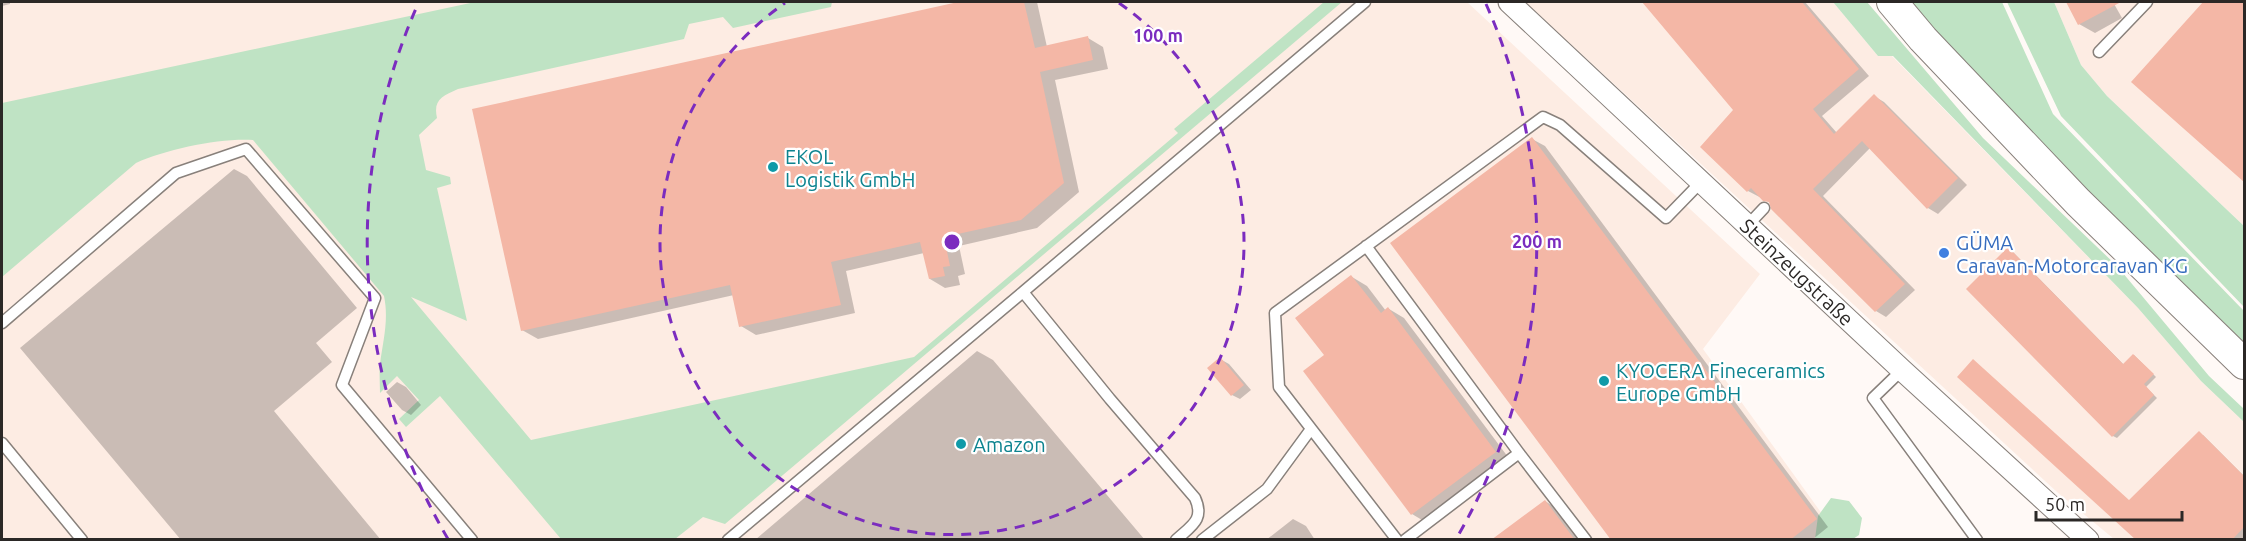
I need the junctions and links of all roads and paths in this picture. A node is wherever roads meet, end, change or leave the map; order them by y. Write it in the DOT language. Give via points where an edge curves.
graph roads {
  1 [pos="1365,2"];
  2 [pos="1509,2"];
  3 [pos="1892,2"];
  4 [pos="2147,2"];
  5 [pos="2099,52"];
  6 [pos="1701,182"];
  7 [pos="1764,208"];
  8 [pos="1747,226"];
  9 [pos="1366,246"];
  10 [pos="1023,292"];
  11 [pos="2,323"];
  12 [pos="2244,364"];
  13 [pos="1902,370"];
  14 [pos="1311,429"];
  15 [pos="2,443"];
  16 [pos="1519,453"];
  17 [pos="82,540"];
  18 [pos="472,540"];
  19 [pos="728,540"];
  20 [pos="1176,540"];
  21 [pos="1202,540"];
  22 [pos="1397,540"];
  23 [pos="1405,540"];
  24 [pos="1586,540"];
  25 [pos="1977,540"];
  26 [pos="2088,540"];
  1 -- 10 [label="lane"];
  2 -- 6 [label="street, Steinzeugstraße"];
  3 -- 12 [label="main road" via="2078,202"];
  4 -- 5 [label="lane"];
  6 -- 8 [label="street, Steinzeugstraße"];
  6 -- 9 [label="lane" via="1665,218 1560,125 1543,117"];
  7 -- 8 [label="lane"];
  8 -- 13 [label="street, Steinzeugstraße"];
  9 -- 14 [label="lane" via="1275,313 1279,387"];
  9 -- 16 [label="lane"];
  10 -- 19 [label="lane"];
  10 -- 20 [label="lane" via="1195,498 1200,508 1197,521"];
  11 -- 18 [label="lane" via="176,173 246,149 375,298 342,386"];
  13 -- 25 [label="lane" via="1873,398"];
  13 -- 26 [label="street, Steinzeugstraße"];
  14 -- 21 [label="lane" via="1267,489"];
  14 -- 22 [label="lane"];
  15 -- 17 [label="lane"];
  16 -- 23 [label="lane"];
  16 -- 24 [label="lane"];
}
